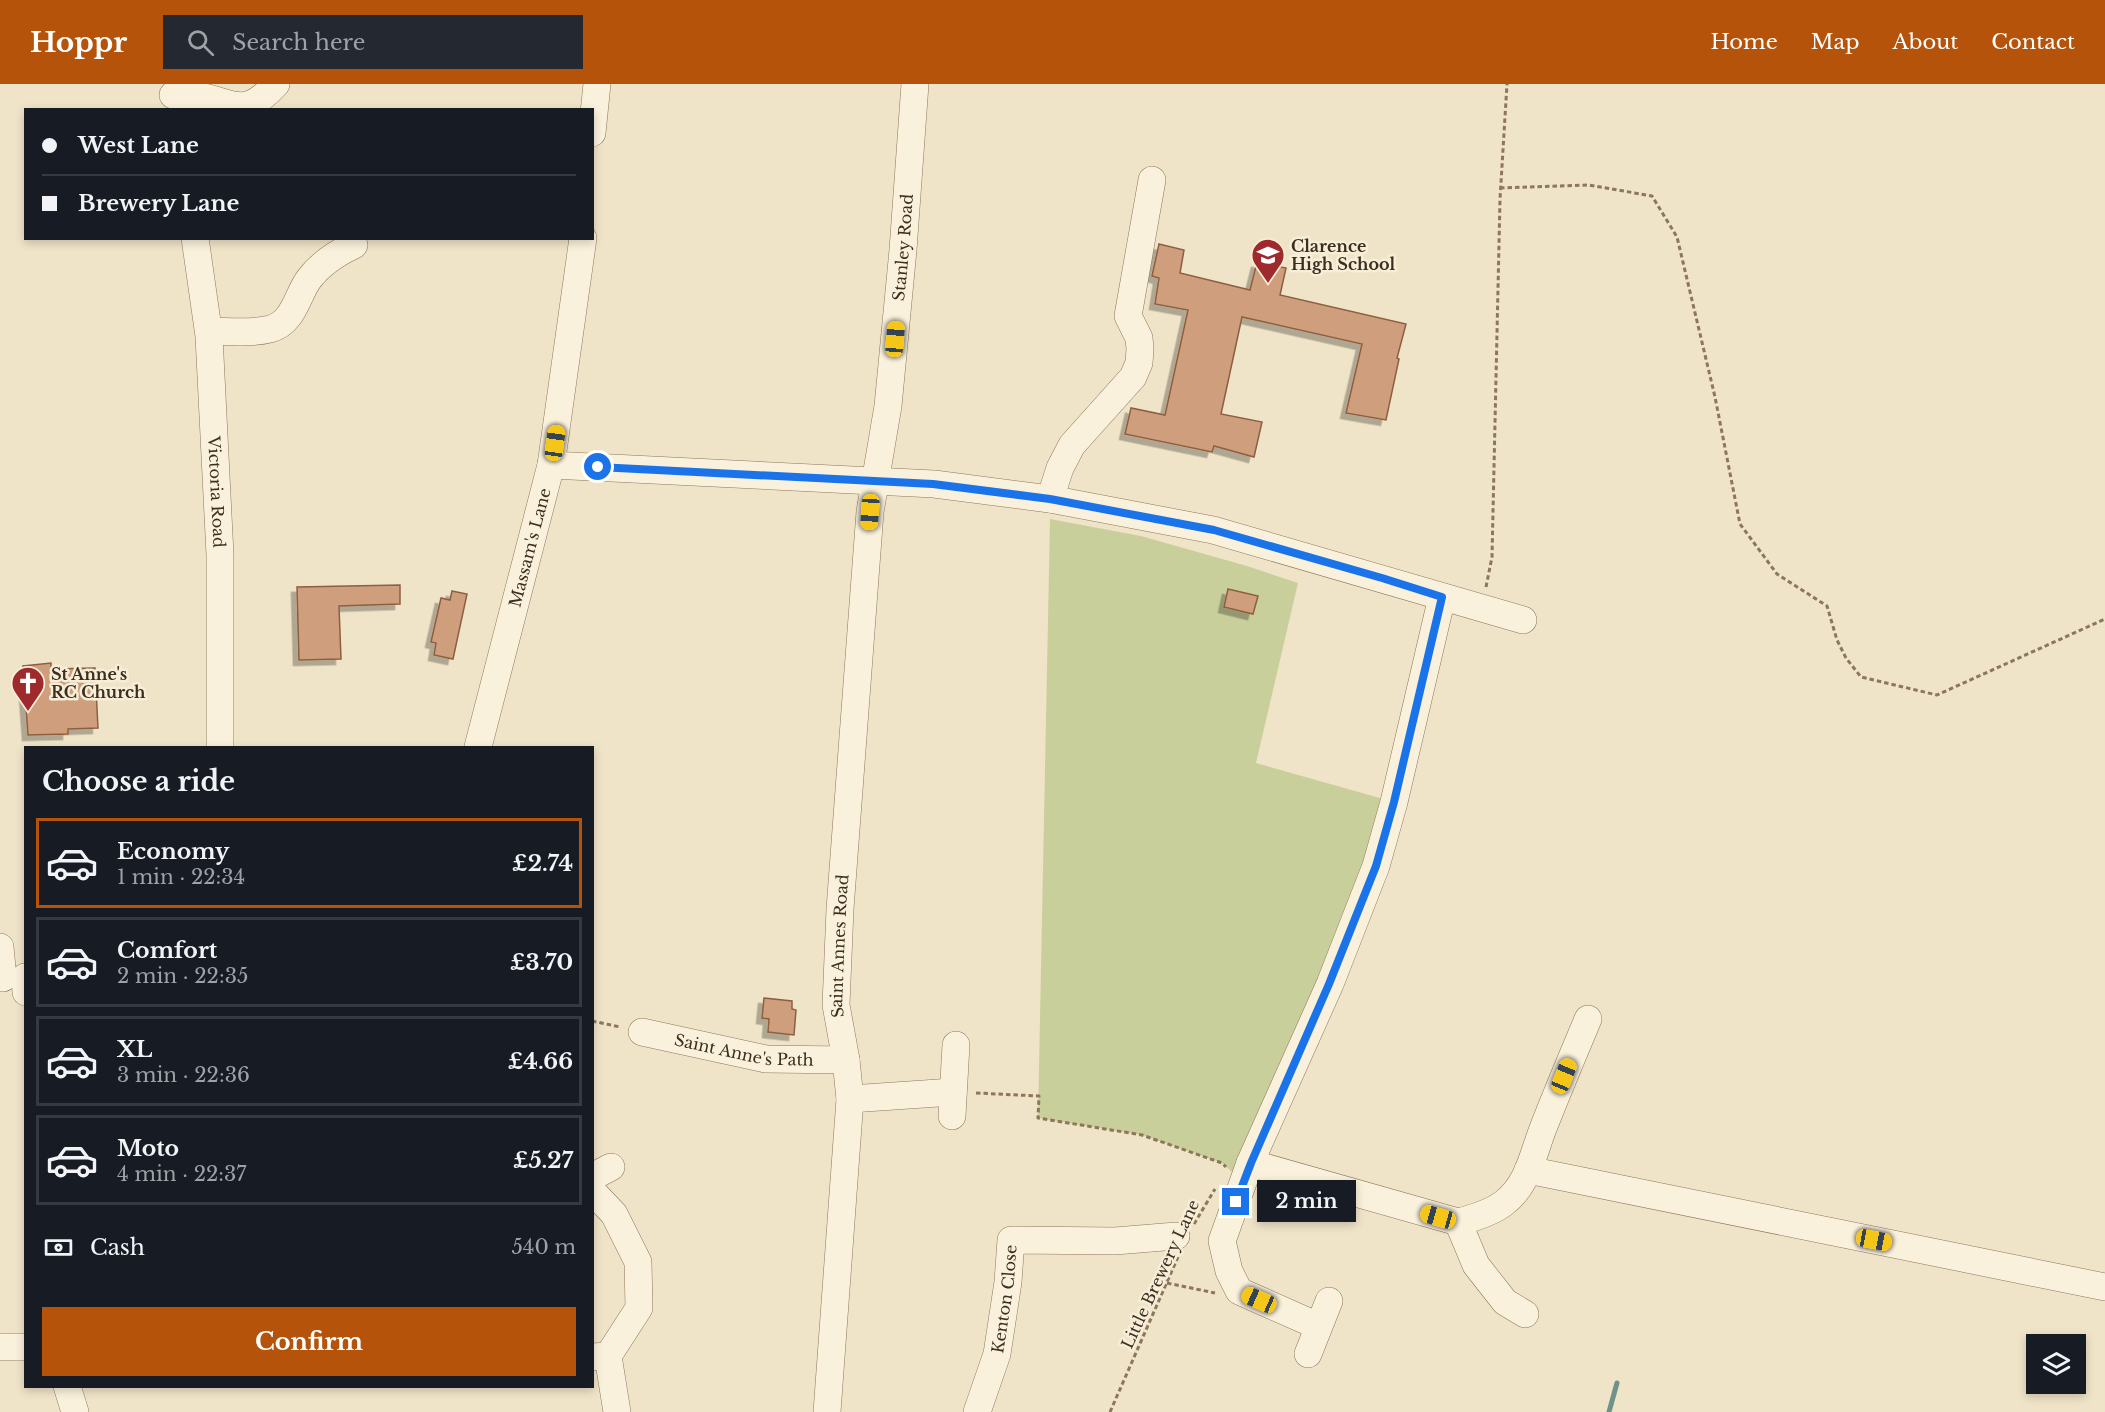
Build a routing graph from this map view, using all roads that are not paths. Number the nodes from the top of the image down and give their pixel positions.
1 (276, 84) edge
2 (597, 84) edge
3 (915, 84) edge
4 (173, 96) edge
5 (594, 113) edge
6 (1152, 180) dead end
7 (195, 240) edge
8 (583, 240) edge
9 (354, 245) dead end
10 (209, 331) junction
11 (551, 465) junction
12 (877, 480) junction
13 (1050, 499) junction
14 (1442, 597) junction
15 (1523, 620) dead end
16 (220, 746) edge
17 (478, 746) edge
18 (0, 946) edge
19 (16, 980) edge
20 (1588, 1019) dead end
21 (642, 1032) road end
22 (956, 1046) dead end
23 (846, 1060) junction
24 (850, 1099) junction
25 (1241, 1168) junction
26 (1528, 1170) junction
27 (594, 1193) edge
28 (1458, 1222) junction
29 (1181, 1241) road end
30 (2105, 1287) edge
31 (1329, 1301) dead end
32 (1525, 1314) dead end
33 (1318, 1326) junction
34 (0, 1347) edge
35 (24, 1347) edge
36 (1308, 1354) dead end
37 (600, 1356) edge
38 (68, 1388) edge
39 (75, 1412) edge
40 (617, 1412) edge
41 (827, 1412) edge
42 (977, 1412) edge

1 - 4 street
2 - 5 street
3 - 12 street, Stanley Road
6 - 13 street
7 - 10 street, Victoria Road
8 - 11 street, Massam's Lane
9 - 10 street
10 - 16 street, Victoria Road
11 - 12 street
11 - 17 street, Massam's Lane
12 - 13 street
12 - 23 street, Saint Annes Road
13 - 14 street
14 - 15 street
14 - 25 street
18 - 19 street
20 - 26 street
21 - 23 street, Saint Anne's Path
22 - 24 street
23 - 24 street, Saint Annes Road
24 - 41 street, Saint Annes Road
25 - 28 street
25 - 33 street
26 - 28 street
26 - 30 street
27 - 37 street
28 - 32 street
29 - 42 street, Kenton Close
31 - 33 street
33 - 36 street
34 - 35 street
37 - 40 street
38 - 39 street

